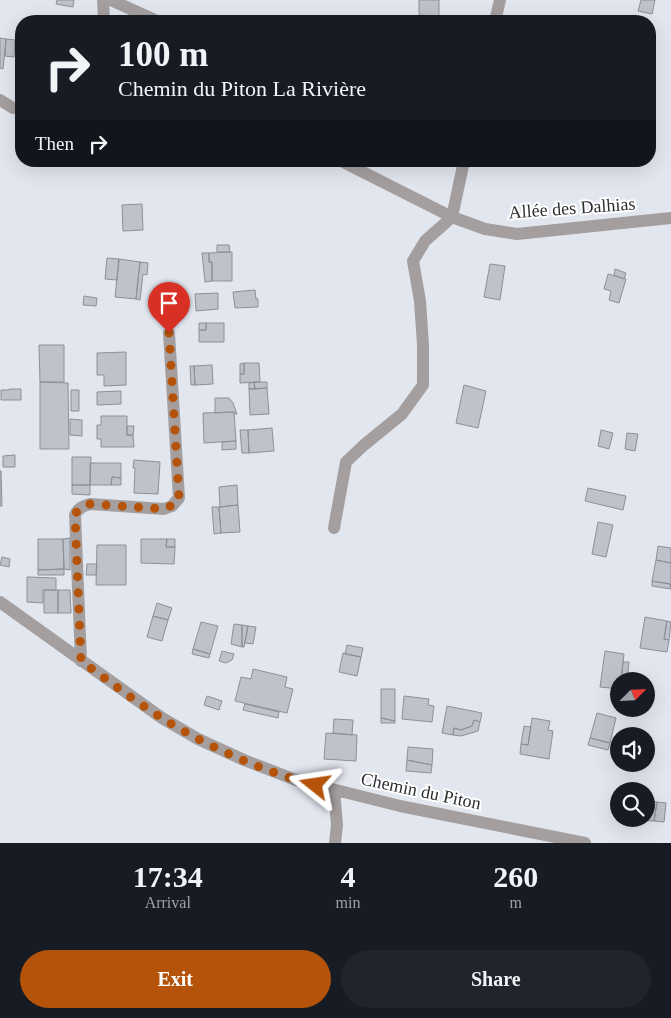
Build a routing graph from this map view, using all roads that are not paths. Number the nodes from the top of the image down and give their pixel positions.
1 (103, 0) edge
2 (112, 0) edge
3 (500, 0) edge
4 (104, 15) edge
5 (144, 15) edge
6 (496, 15) edge
7 (0, 100) edge
8 (13, 108) dead end
9 (353, 167) edge
10 (463, 167) edge
11 (452, 217) junction
12 (671, 218) edge
13 (169, 333) dead end
14 (334, 528) dead end
15 (0, 602) edge
16 (81, 661) junction
17 (334, 790) junction
18 (335, 843) edge
19 (585, 843) edge

1 - 4 street
2 - 5 street
3 - 6 street
7 - 8 street
9 - 11 street, Allée des Dalhias
10 - 11 street
11 - 12 street, Allée des Dalhias
11 - 14 street
13 - 16 street
15 - 16 street, Chemin du Piton
16 - 17 street, Chemin du Piton
17 - 18 street
17 - 19 street, Chemin du Piton

